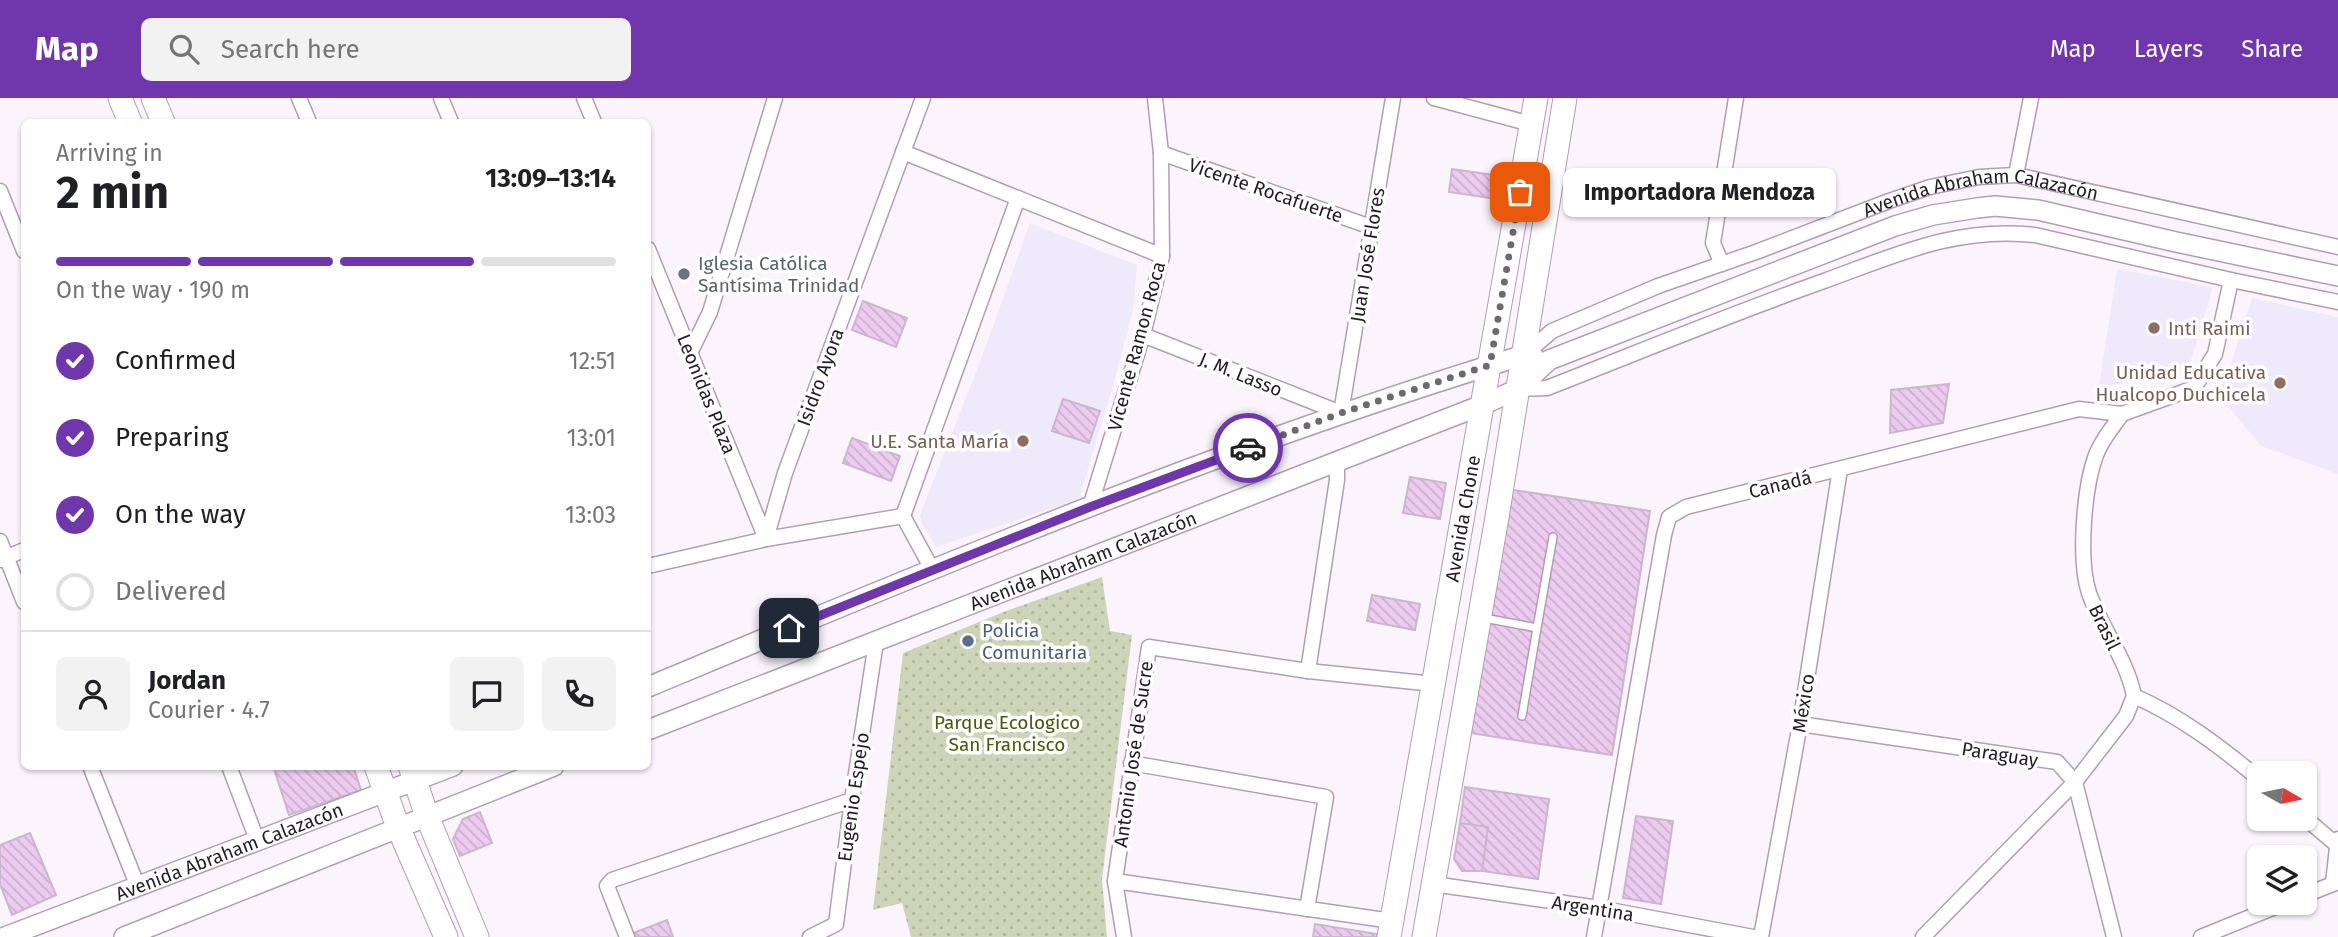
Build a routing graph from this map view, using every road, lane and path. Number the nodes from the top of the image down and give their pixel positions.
1 (120, 98) edge
2 (153, 98) edge
3 (299, 98) edge
4 (441, 98) edge
5 (584, 98) edge
6 (775, 98) edge
7 (923, 98) edge
8 (1155, 98) edge
9 (1393, 98) edge
10 (1434, 98) edge
11 (1536, 98) edge
12 (1565, 98) edge
13 (1736, 98) edge
14 (2031, 98) edge
15 (129, 119) edge
16 (162, 119) edge
17 (308, 119) edge
18 (450, 119) edge
19 (593, 119) edge
20 (1531, 124) junction
21 (903, 152) junction
22 (1161, 153) junction
23 (2016, 175) junction
24 (0, 191) edge
25 (1018, 198) junction
26 (1371, 227) junction
27 (21, 244) edge
28 (2338, 247) edge
29 (651, 256) edge
30 (1162, 256) junction
31 (1722, 264) junction
32 (2338, 276) edge
33 (2231, 280) junction
34 (2338, 302) edge
35 (1143, 335) junction
36 (691, 351) junction
37 (1524, 355) junction
38 (1549, 360) junction
39 (1490, 365) junction
40 (1518, 389) junction
41 (1482, 405) junction
42 (1341, 413) junction
43 (2122, 414) junction
44 (1336, 462) junction
45 (1840, 469) junction
46 (1090, 507) junction
47 (903, 516) junction
48 (1553, 537) dead end
49 (766, 539) junction
50 (0, 541) edge
51 (21, 551) edge
52 (3, 559) edge
53 (651, 565) edge
54 (932, 569) junction
55 (21, 596) edge
56 (1479, 618) junction
57 (1537, 628) junction
58 (876, 642) junction
59 (1308, 671) junction
60 (1434, 684) junction
61 (651, 686) edge
62 (2134, 696) junction
63 (1522, 716) dead end
64 (1800, 724) junction
65 (651, 729) edge
66 (1131, 763) junction
67 (92, 770) edge
68 (231, 770) edge
69 (377, 770) edge
70 (432, 770) edge
71 (544, 770) edge
72 (2247, 770) edge
73 (412, 774) edge
74 (2076, 782) junction
75 (385, 792) junction
76 (852, 800) junction
77 (427, 816) junction
78 (398, 827) junction
79 (2317, 828) edge
80 (2338, 839) edge
81 (257, 840) junction
82 (2337, 845) edge
83 (1115, 881) junction
84 (2336, 883) edge
85 (1433, 884) junction
86 (138, 887) junction
87 (2317, 890) edge
88 (1599, 908) junction
89 (1307, 909) junction
90 (2255, 915) edge
91 (1390, 929) edge
92 (0, 930) edge
93 (4, 937) edge
94 (124, 937) edge
95 (446, 937) edge
96 (477, 937) edge
97 (627, 937) edge
98 (810, 937) edge
99 (1124, 937) edge
100 (1424, 937) edge
101 (1594, 937) edge
102 (1753, 937) edge
103 (1762, 937) edge
104 (1923, 937) edge
105 (2114, 937) edge
106 (2201, 937) edge

1 - 15 main road
2 - 16 main road
3 - 17 street
4 - 18 street
5 - 19 street
6 - 36 street
7 - 21 street, Isidro Ayora
8 - 22 street, Vicente Ramon Roca
9 - 26 street, Juan José Flores
10 - 20 street
11 - 20 main road, Avenida Chone
12 - 37 main road, Avenida Chone
13 - 31 street
14 - 23 street
20 - 39 main road, Avenida Chone
21 - 25 street
21 - 49 street, Isidro Ayora
22 - 26 street, Vicente Rocafuerte
22 - 30 street, Vicente Ramon Roca
23 - 28 street, Avenida Abraham Calazacón
23 - 31 street, Avenida Abraham Calazacón
24 - 27 street
25 - 30 street
25 - 47 street
26 - 42 street, Juan José Flores
29 - 36 street, Leonidas Plaza
30 - 35 street, Vicente Ramon Roca
31 - 37 street, Avenida Abraham Calazacón
32 - 38 main road, Avenida Abraham Calazacón
33 - 34 street, Avenida Abraham Calazacón
33 - 40 street, Avenida Abraham Calazacón
33 - 43 street, Canadá
35 - 42 street, J. M. Lasso
35 - 46 street, Vicente Ramon Roca
36 - 49 street, Leonidas Plaza
37 - 38 main road, Avenida Abraham Calazacón
37 - 39 main road, Avenida Abraham Calazacón
37 - 40 main road, Avenida Chone
38 - 40 main road, Avenida Abraham Calazacón
39 - 41 main road, Avenida Chone
39 - 42 main road, Avenida Abraham Calazacón
40 - 41 main road, Avenida Abraham Calazacón
40 - 56 main road, Avenida Chone
41 - 44 main road, Avenida Abraham Calazacón
41 - 60 main road, Avenida Chone
42 - 46 main road, Avenida Abraham Calazacón
43 - 45 street, Canadá
43 - 62 street, Brasil
44 - 58 main road, Avenida Abraham Calazacón
44 - 59 street
45 - 64 street, México
45 - 88 street, Canadá
46 - 54 main road, Avenida Abraham Calazacón
47 - 49 street
47 - 54 street
48 - 57 lane
49 - 53 street
50 - 52 street
51 - 52 street
52 - 55 street
54 - 61 main road, Avenida Abraham Calazacón
56 - 57 lane
56 - 85 main road, Avenida Chone
57 - 63 lane
58 - 65 main road, Avenida Abraham Calazacón
58 - 76 street, Eugenio Espejo
59 - 60 street, Antonio José de Sucre
59 - 66 street, Antonio José de Sucre
60 - 91 main road, Avenida Chone
62 - 72 street
62 - 74 street
64 - 74 street, Paraguay
64 - 103 street, México
66 - 83 street, Antonio José de Sucre
66 - 89 street
67 - 86 street
68 - 81 street
69 - 75 main road
70 - 73 main road, Avenida Abraham Calazacón
71 - 77 main road, Avenida Abraham Calazacón
73 - 75 main road, Avenida Abraham Calazacón
73 - 77 main road
74 - 104 street
74 - 105 street
75 - 78 main road
75 - 81 main road, Avenida Abraham Calazacón
76 - 97 street
76 - 98 street, Eugenio Espejo
77 - 78 main road, Avenida Abraham Calazacón
77 - 96 main road
78 - 94 main road, Avenida Abraham Calazacón
78 - 95 main road
79 - 82 street
80 - 82 street
81 - 86 main road, Avenida Abraham Calazacón
82 - 84 street
83 - 89 street
83 - 99 street, Antonio José de Sucre
84 - 87 street
85 - 88 street, Argentina
85 - 100 main road, Avenida Chone
86 - 93 main road, Avenida Abraham Calazacón
88 - 101 street, Canadá
88 - 102 street, Argentina
89 - 91 street
90 - 106 street
92 - 93 street

